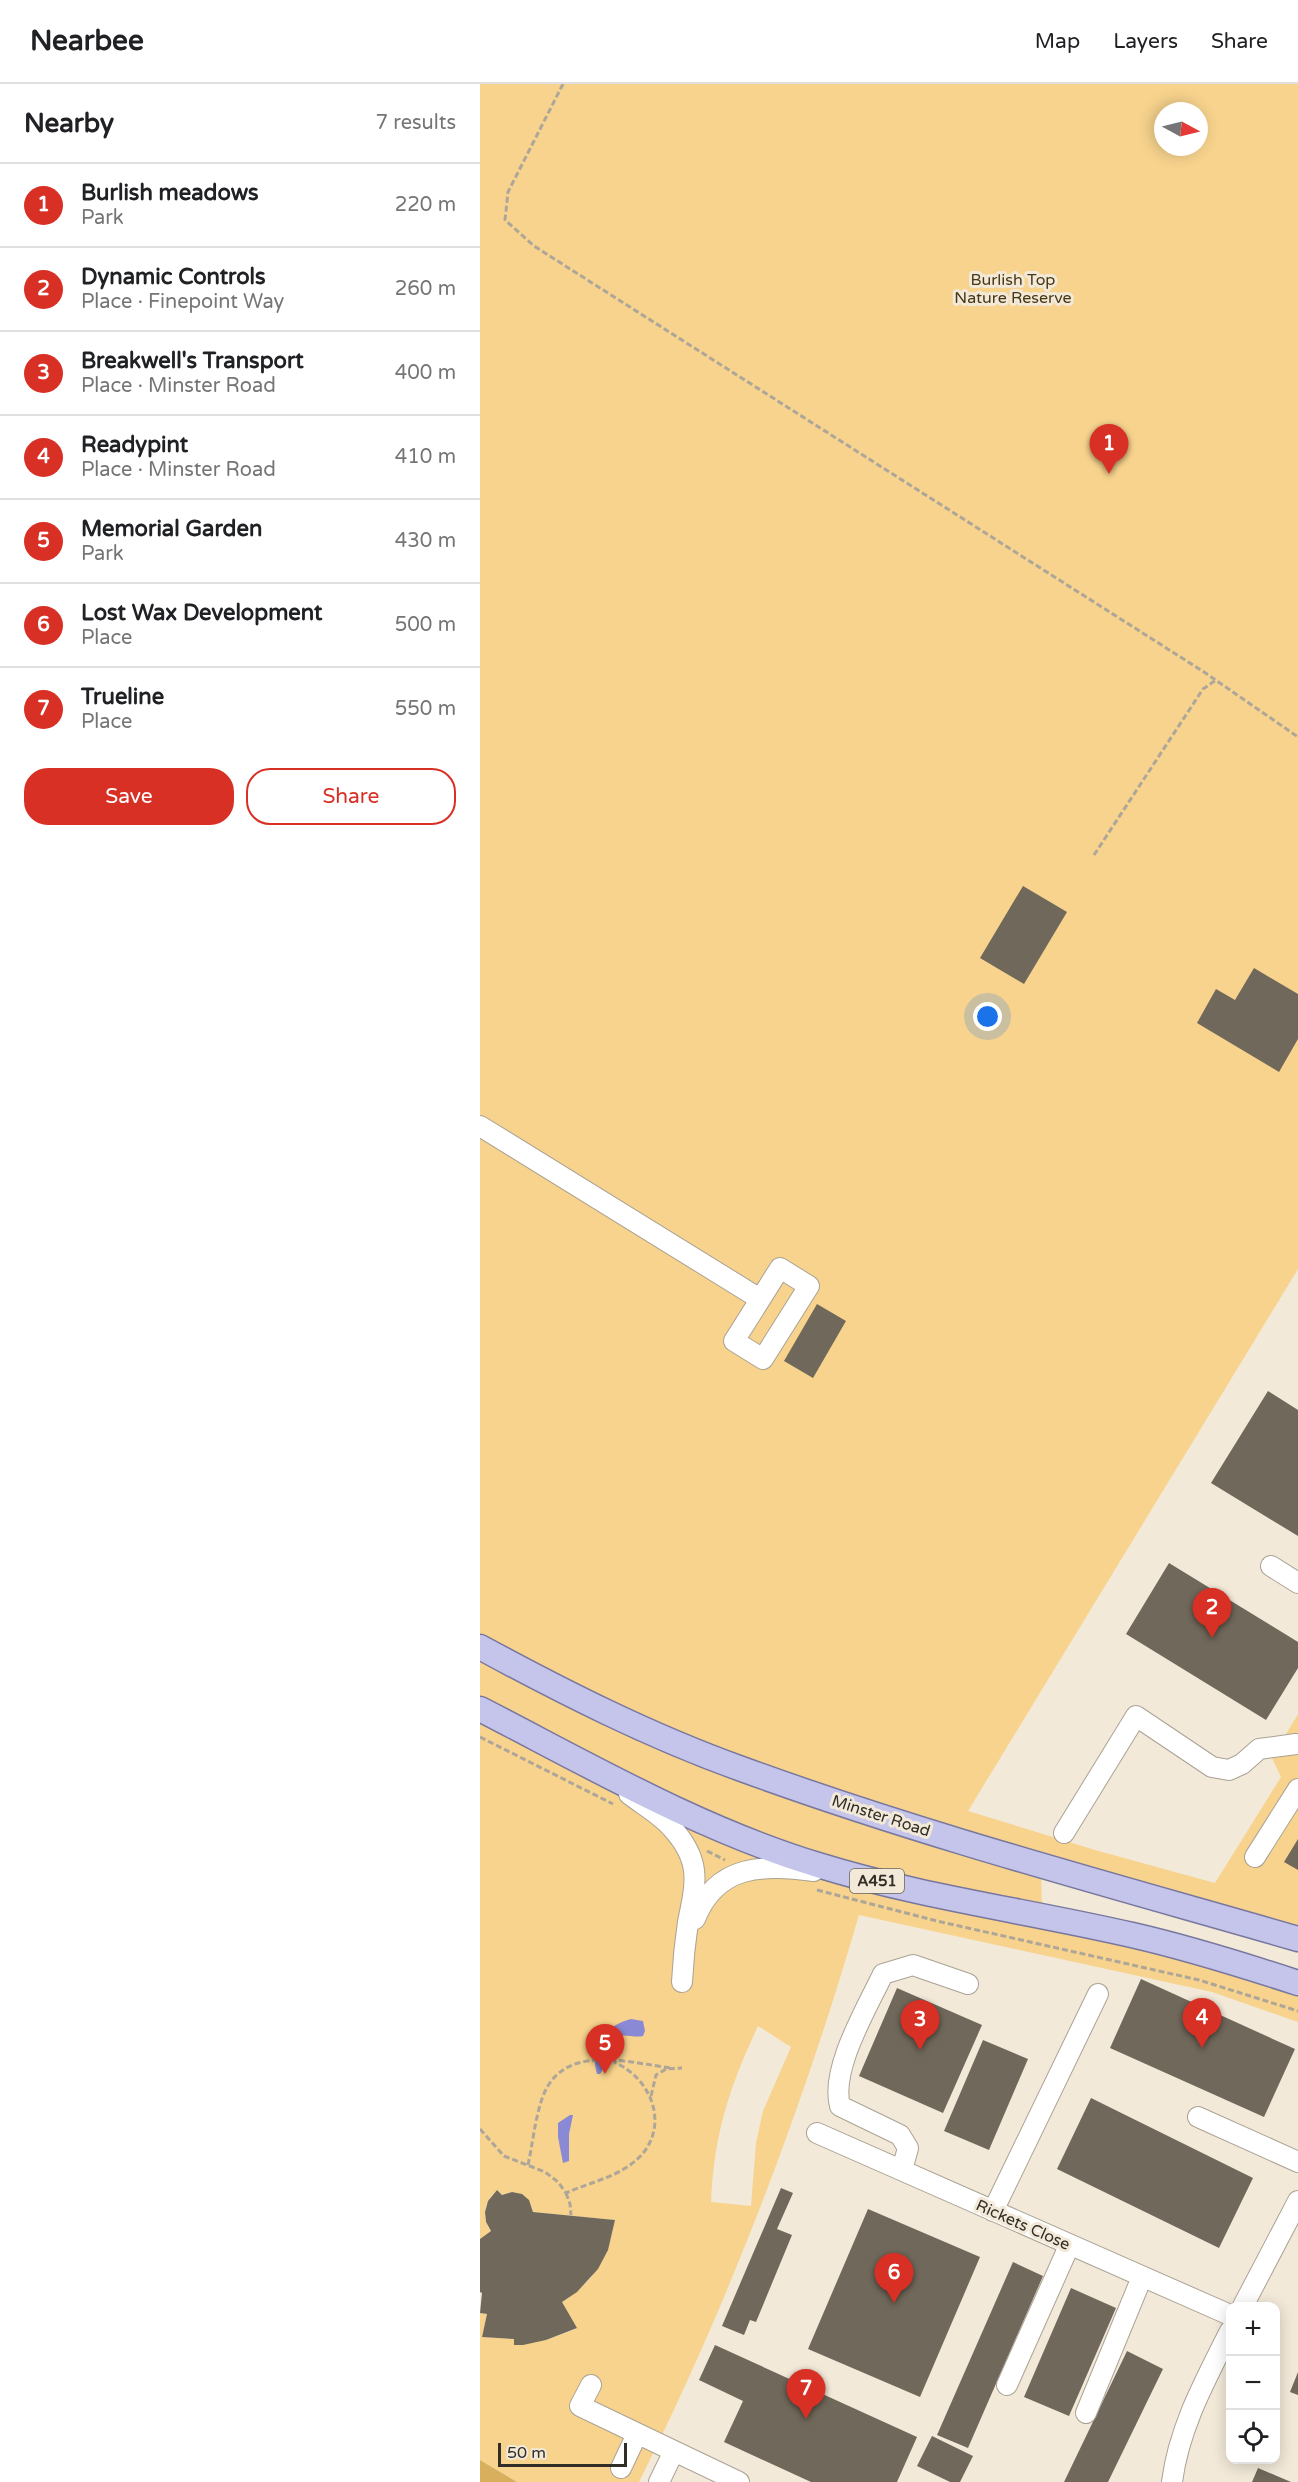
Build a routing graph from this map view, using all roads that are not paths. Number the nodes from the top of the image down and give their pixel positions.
1 (480, 1126) edge
2 (760, 1299) dead end
3 (1271, 1566) dead end
4 (1298, 1582) edge
5 (480, 1647) edge
6 (480, 1709) edge
7 (1297, 1746) edge
8 (594, 1767) junction
9 (1298, 1789) edge
10 (1064, 1833) dead end
11 (1255, 1857) dead end
12 (854, 1876) junction
13 (688, 1924) junction
14 (1298, 1939) edge
15 (682, 1982) dead end
16 (1298, 1983) edge
17 (968, 1984) dead end
18 (1098, 1994) dead end
19 (1198, 2117) dead end
20 (817, 2133) dead end
21 (1298, 2162) edge
22 (902, 2170) junction
23 (1298, 2201) edge
24 (993, 2211) junction
25 (1069, 2246) junction
26 (1142, 2277) junction
27 (1246, 2302) edge
28 (1226, 2313) edge
29 (1226, 2339) edge
30 (591, 2385) dead end
31 (1007, 2385) dead end
32 (1086, 2413) dead end
33 (637, 2434) junction
34 (674, 2451) junction
35 (621, 2468) dead end
36 (659, 2482) edge
37 (739, 2482) edge
38 (1172, 2482) edge

1 - 2 street
3 - 4 street
5 - 14 main road, Minster Road
6 - 8 main road, A451
7 - 10 street
8 - 12 main road, A451
8 - 13 street
9 - 11 street
12 - 13 street
12 - 16 main road, A451
13 - 15 street
17 - 22 street
18 - 24 street
19 - 21 street
20 - 22 street, Rickets Close
22 - 24 street, Rickets Close
23 - 27 street
24 - 25 street, Rickets Close
25 - 26 street, Rickets Close
25 - 31 street
26 - 28 street, Rickets Close
26 - 32 street
29 - 38 street
30 - 33 street
33 - 34 street
33 - 35 street
34 - 36 street
34 - 37 street

